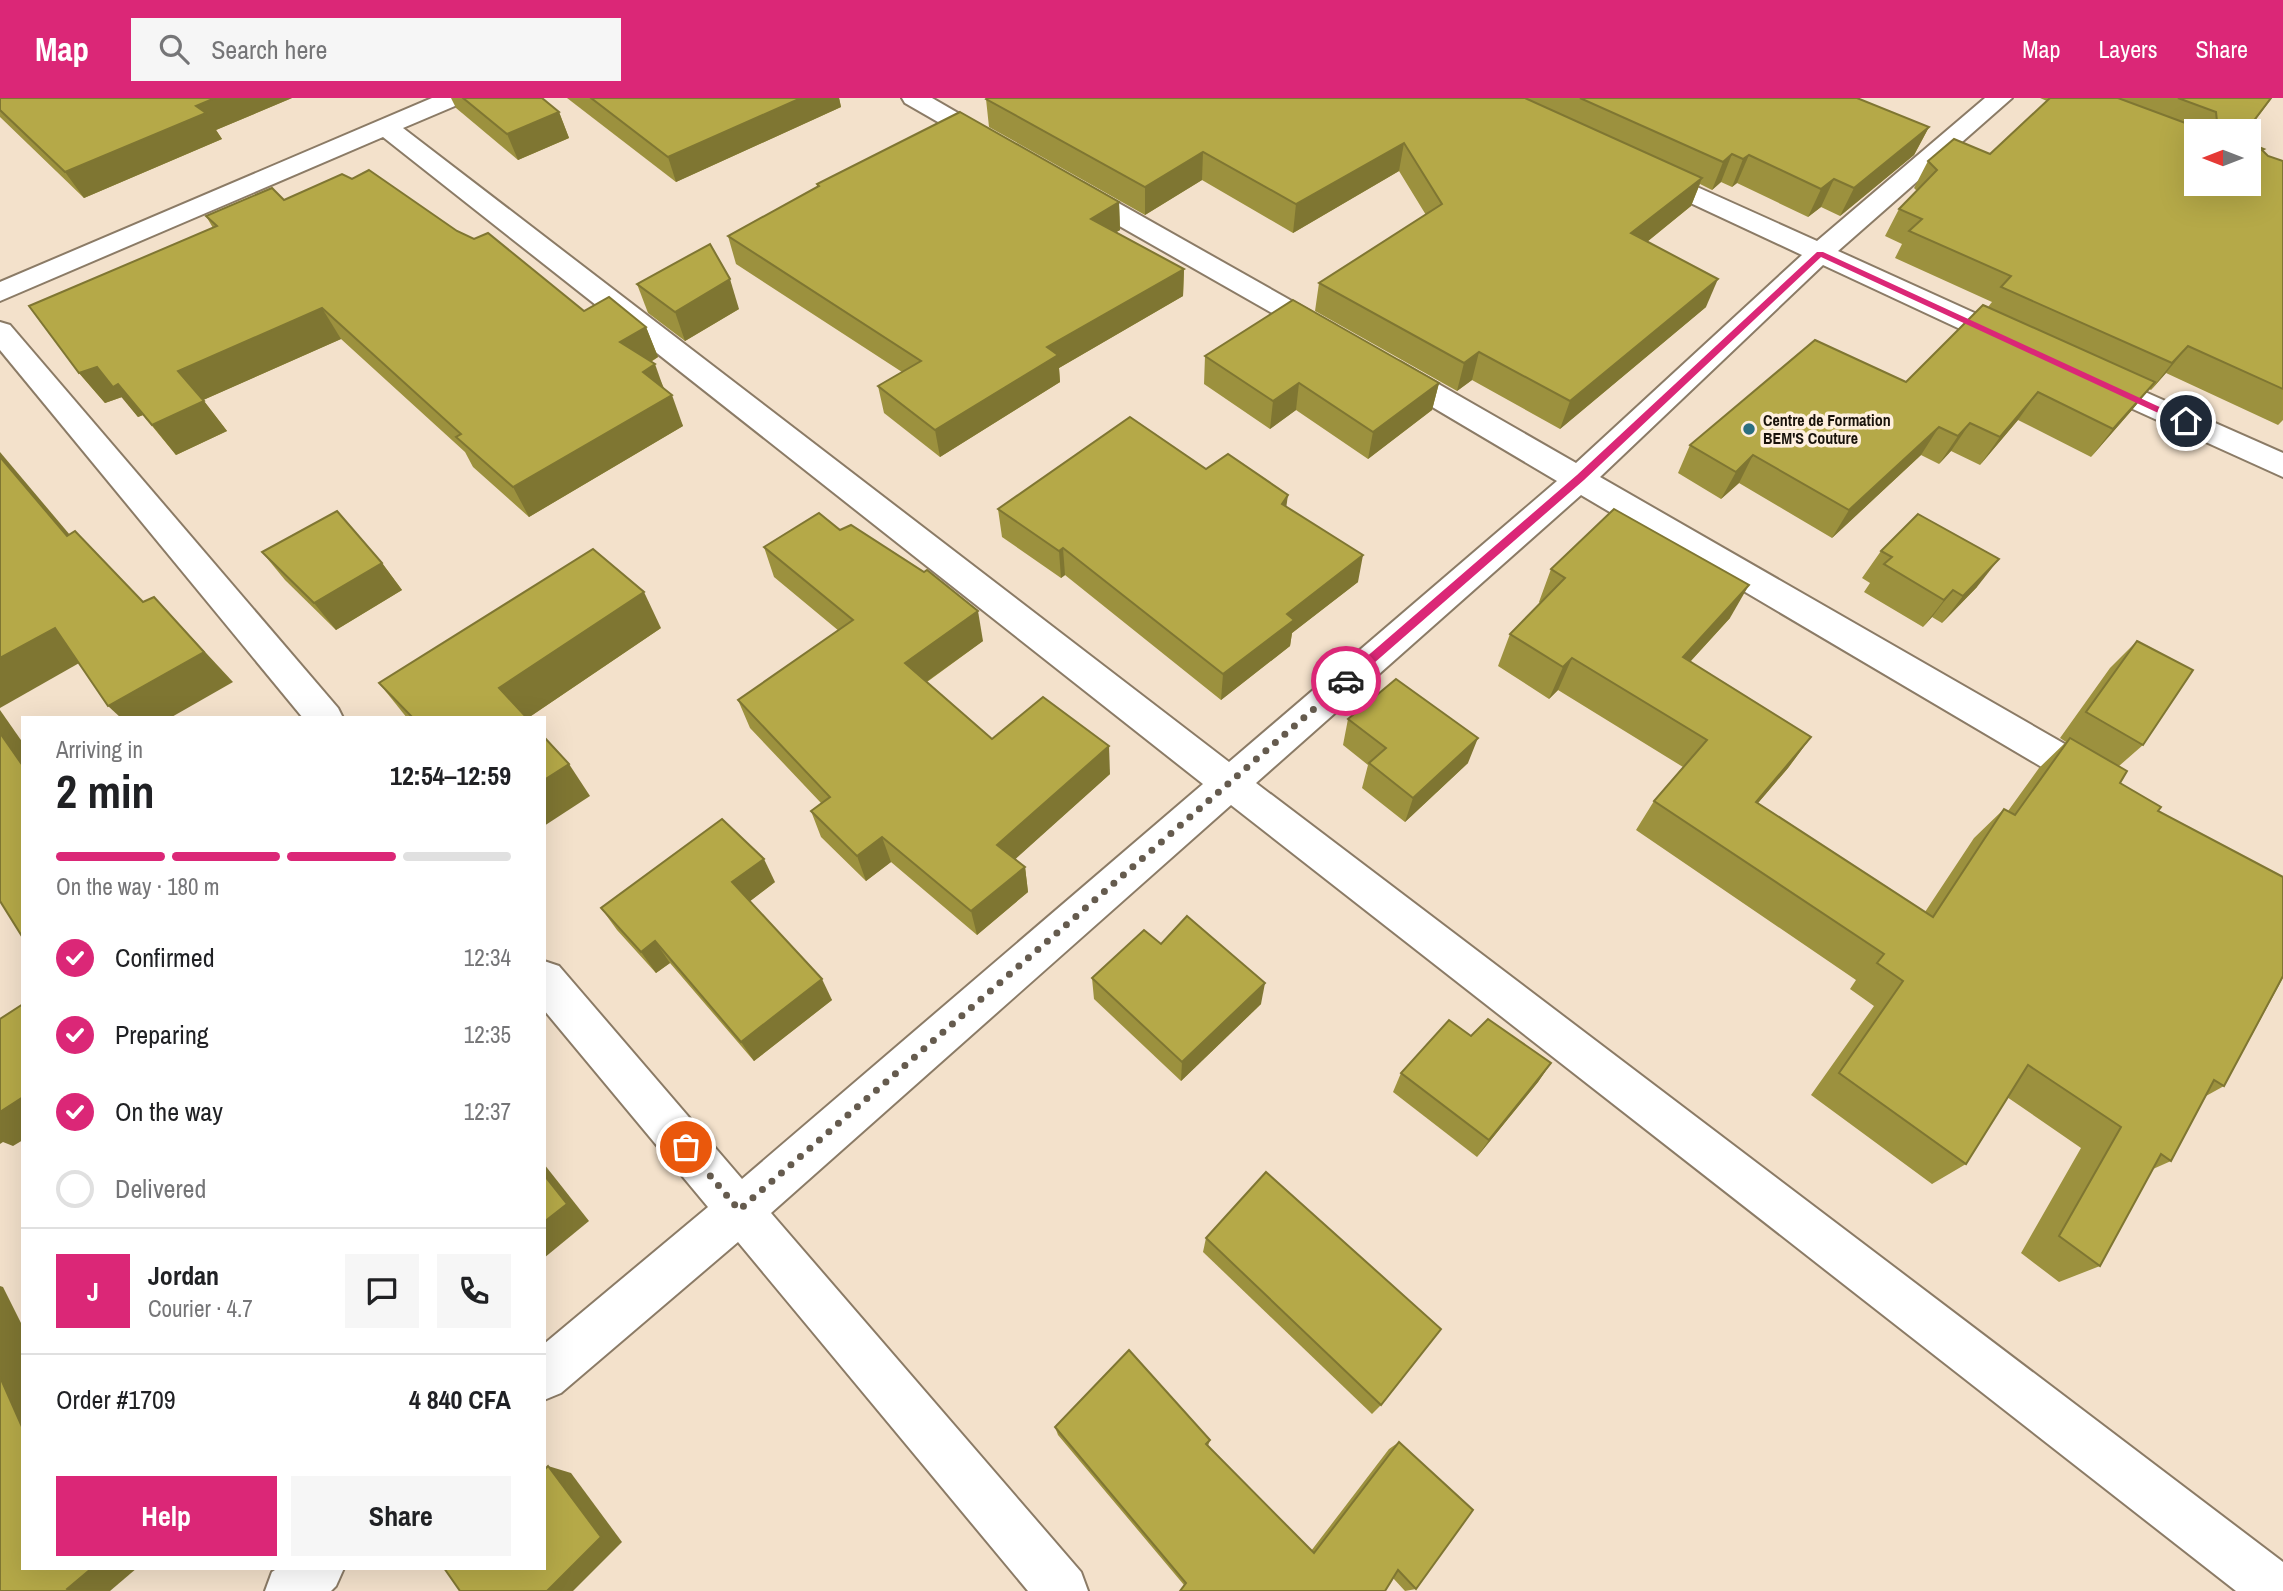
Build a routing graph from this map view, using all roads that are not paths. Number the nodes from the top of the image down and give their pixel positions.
1 (453, 98) edge
2 (914, 98) edge
3 (2000, 98) edge
4 (386, 127) junction
5 (1622, 162) edge
6 (1820, 253) junction
7 (0, 292) edge
8 (0, 331) edge
9 (2033, 351) edge
10 (2070, 369) edge
11 (2283, 466) edge
12 (1580, 478) junction
13 (323, 716) edge
14 (1229, 783) junction
15 (2128, 799) edge
16 (546, 981) edge
17 (739, 1210) junction
18 (546, 1374) edge
19 (316, 1570) edge
20 (291, 1591) edge
21 (1062, 1591) edge
22 (2278, 1591) edge

1 - 4 street
2 - 12 street
3 - 6 street
4 - 7 street
4 - 14 street
5 - 6 street
6 - 9 street
6 - 12 street
8 - 13 street
10 - 11 street
12 - 14 street
12 - 15 street
14 - 17 street
14 - 22 street
16 - 17 street
17 - 18 street
17 - 21 street
19 - 20 street

